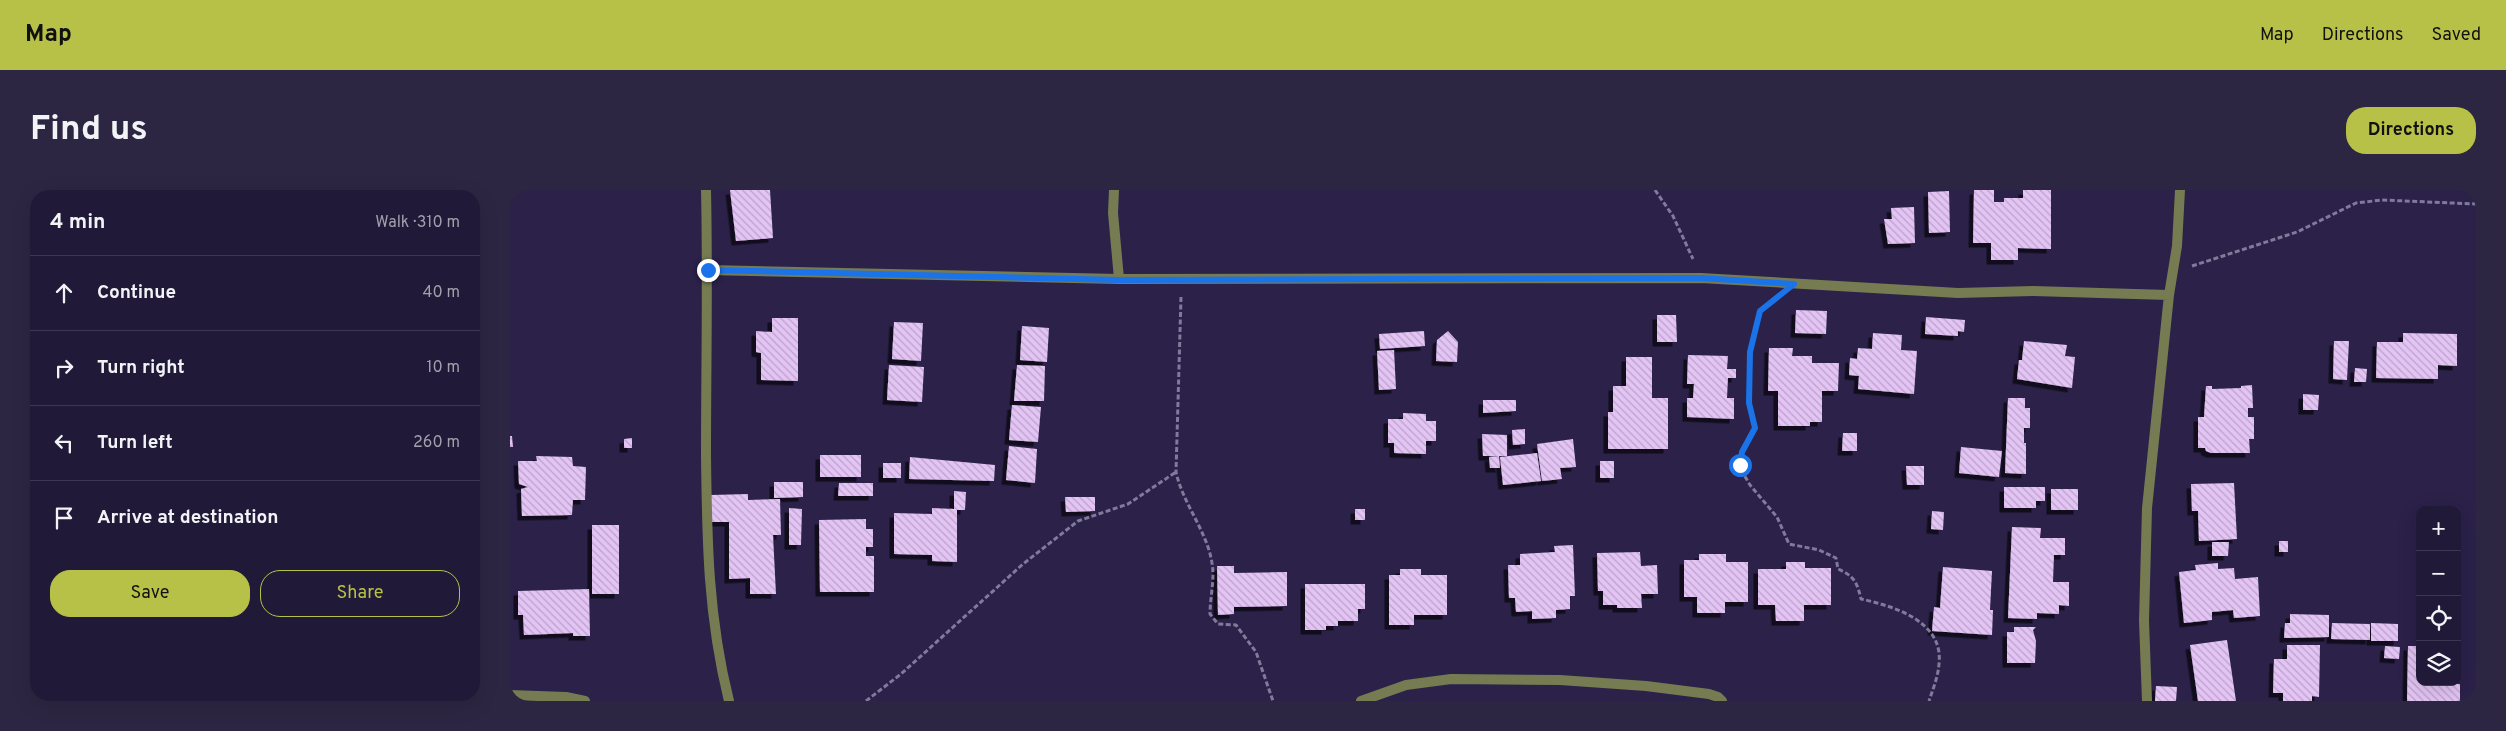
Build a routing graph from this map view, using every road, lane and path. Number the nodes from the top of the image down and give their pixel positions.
1 (706, 190) edge
2 (1114, 190) edge
3 (1655, 190) edge
4 (2180, 190) edge
5 (2476, 204) edge
6 (708, 270) junction
7 (2174, 271) junction
8 (1701, 278) junction
9 (1180, 279) junction
10 (1118, 280) junction
11 (1794, 284) junction
12 (2169, 295) junction
13 (1176, 472) junction
14 (510, 695) edge
15 (585, 701) edge
16 (729, 701) edge
17 (866, 701) edge
18 (1273, 701) edge
19 (1361, 701) edge
20 (1722, 701) edge
21 (1929, 701) edge
22 (2147, 701) edge

1 - 6 street
2 - 10 street
3 - 8 path
4 - 7 street
5 - 7 path
6 - 10 street
6 - 16 street
7 - 12 street
8 - 9 street
8 - 11 street
9 - 10 street
9 - 13 path
11 - 12 street
11 - 21 path
12 - 22 street
13 - 17 path
13 - 18 path
14 - 15 street
19 - 20 street

